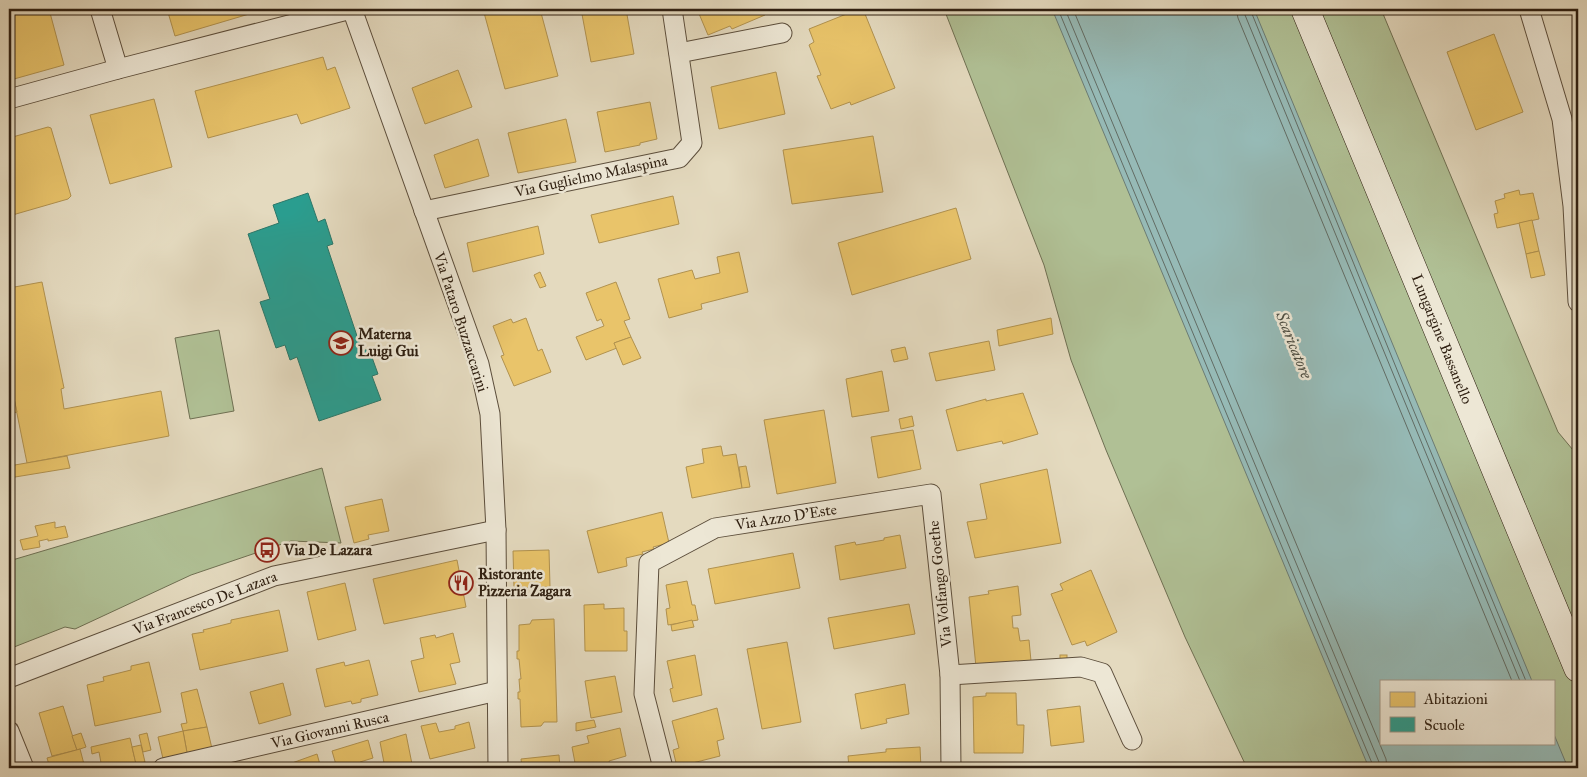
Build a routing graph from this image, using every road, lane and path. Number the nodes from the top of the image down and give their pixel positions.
1 (100, 9) edge
2 (351, 9) edge
3 (672, 9) edge
4 (1305, 9) edge
5 (1529, 9) edge
6 (782, 33) dead end
7 (680, 53) junction
8 (118, 69) junction
9 (9, 99) edge
10 (1570, 118) edge
11 (424, 211) junction
12 (1578, 302) edge
13 (930, 494) joint
14 (496, 530) junction
15 (1578, 668) edge
16 (950, 675) junction
17 (9, 678) edge
18 (497, 692) junction
19 (9, 731) edge
20 (1132, 740) dead end
21 (24, 768) edge
22 (163, 768) edge
23 (498, 768) edge
24 (663, 768) edge
25 (951, 768) edge

1 - 8 street
2 - 8 street
2 - 11 street, Via Pataro Buzzaccarini
3 - 7 street, Via Guglielmo Malaspina
4 - 15 street, Lungargine Bassanello
5 - 10 street
6 - 7 street
7 - 11 street, Via Guglielmo Malaspina
8 - 9 street
10 - 12 street
11 - 14 street, Via Pataro Buzzaccarini
13 - 16 street, Via Volfango Goethe
13 - 24 street, Via Azzo D'Este
14 - 17 street, Via Francesco De Lazara
14 - 18 street, Via Pataro Buzzaccarini
16 - 20 street
16 - 25 street, Via Volfango Goethe
18 - 22 street, Via Giovanni Rusca
18 - 23 street, Via Pataro Buzzaccarini
19 - 21 street

